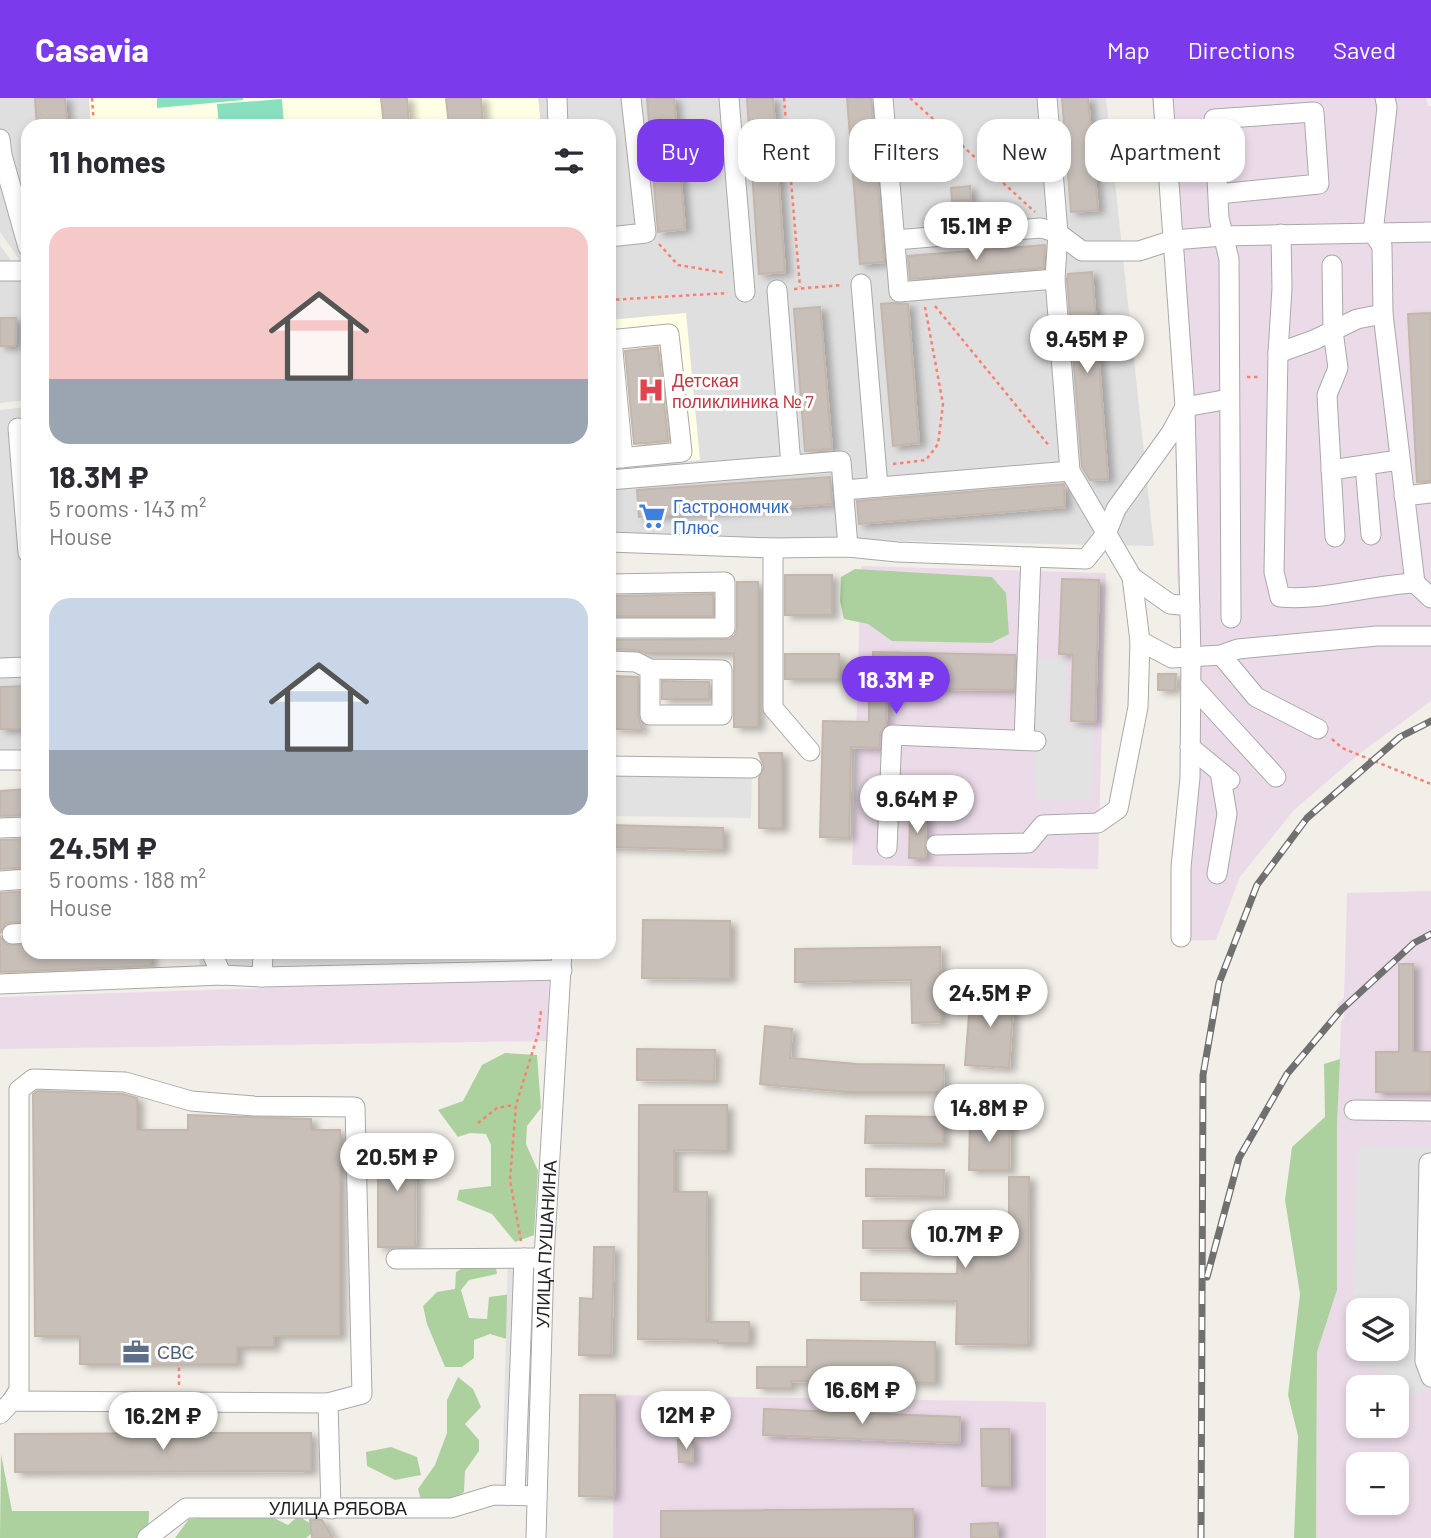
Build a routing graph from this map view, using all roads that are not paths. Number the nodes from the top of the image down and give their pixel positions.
1 (557, 98) edge
2 (631, 98) edge
3 (730, 98) edge
4 (883, 98) edge
5 (1047, 98) edge
6 (1163, 98) edge
7 (1385, 98) edge
8 (558, 119) edge
9 (0, 139) edge
10 (1218, 194) junction
11 (21, 222) edge
12 (1431, 232) edge
13 (1058, 233) junction
14 (1373, 233) junction
15 (1281, 234) junction
16 (616, 236) edge
17 (1223, 236) junction
18 (895, 240) junction
19 (1173, 240) junction
20 (1332, 265) dead end
21 (0, 271) edge
22 (21, 271) edge
23 (1055, 279) junction
24 (745, 283) road end
25 (861, 284) dead end
26 (777, 290) dead end
27 (1383, 314) junction
28 (1333, 331) junction
29 (616, 339) edge
30 (1278, 353) junction
31 (1229, 399) junction
32 (1185, 407) junction
33 (15, 428) edge
34 (616, 459) edge
35 (1399, 460) junction
36 (791, 465) junction
37 (1365, 465) junction
38 (1331, 470) junction
39 (1070, 471) junction
40 (616, 479) edge
41 (21, 486) edge
42 (878, 487) junction
43 (844, 490) junction
44 (1431, 493) edge
45 (1404, 496) junction
46 (1106, 534) junction
47 (1371, 535) dead end
48 (1335, 537) dead end
49 (616, 542) edge
50 (848, 547) junction
51 (773, 548) junction
52 (1031, 557) junction
53 (1132, 577) junction
54 (1415, 583) junction
55 (616, 584) edge
56 (1431, 598) edge
57 (1190, 606) junction
58 (1231, 618) dead end
59 (616, 628) edge
60 (1431, 636) edge
61 (1140, 641) junction
62 (1221, 655) junction
63 (1191, 657) junction
64 (616, 662) edge
65 (21, 667) edge
66 (0, 668) edge
67 (650, 669) dead end
68 (1191, 684) junction
69 (1318, 729) road end
70 (1190, 747) junction
71 (810, 751) dead end
72 (0, 760) edge
73 (21, 760) edge
74 (616, 766) edge
75 (752, 768) dead end
76 (1276, 777) dead end
77 (21, 827) edge
78 (0, 828) edge
79 (936, 845) dead end
80 (887, 848) dead end
81 (1217, 874) dead end
82 (21, 880) edge
83 (0, 881) edge
84 (1181, 937) dead end
85 (214, 959) edge
86 (263, 959) edge
87 (562, 961) edge
88 (222, 975) junction
89 (262, 977) junction
90 (0, 984) edge
91 (1354, 1111) dead end
92 (1431, 1111) edge
93 (1431, 1163) edge
94 (524, 1258) junction
95 (544, 1258) junction
96 (396, 1259) dead end
97 (1431, 1377) edge
98 (328, 1403) junction
99 (6, 1408) edge
100 (515, 1495) junction
101 (537, 1496) junction
102 (331, 1509) junction
103 (147, 1538) edge
104 (536, 1538) edge

1 - 8 street
2 - 16 street
3 - 24 street
4 - 18 street
5 - 13 street
6 - 19 street
7 - 14 street
9 - 11 street
10 - 10 street
10 - 17 street
12 - 14 street
13 - 18 street
13 - 19 street
13 - 23 street
14 - 15 street
14 - 27 street
15 - 17 street
15 - 30 street
17 - 19 street
17 - 31 street
18 - 23 street
19 - 32 street
20 - 28 street
21 - 22 street
23 - 39 street
25 - 42 street
26 - 36 street
27 - 28 street
27 - 35 street
28 - 30 street
28 - 38 street
29 - 34 street
30 - 54 street
31 - 32 street
31 - 58 street
32 - 46 street
32 - 57 street
33 - 41 street
35 - 37 street
35 - 45 street
36 - 40 street
36 - 43 street
37 - 38 street
37 - 47 street
38 - 48 street
39 - 42 street
39 - 46 street
42 - 43 street
43 - 50 street
44 - 45 street
45 - 54 street
46 - 52 street
46 - 53 street
49 - 51 street
50 - 51 street
50 - 52 street
51 - 71 street
52 - 80 street
53 - 57 street
53 - 61 street
54 - 56 street
55 - 59 street
57 - 63 street
60 - 62 street
61 - 63 street
61 - 79 street
62 - 63 street
62 - 69 street
63 - 68 street
64 - 67 street
65 - 66 street
68 - 70 street
68 - 76 street
70 - 81 street
70 - 84 street
72 - 73 street
74 - 75 street
77 - 78 street
82 - 83 street
85 - 88 street
86 - 89 street
87 - 89 street
87 - 95 street, УЛИЦА ПУШАНИНА
88 - 89 street
88 - 90 street
91 - 92 street
93 - 97 street
94 - 95 street
94 - 96 street
94 - 100 street
95 - 101 street, УЛИЦА ПУШАНИНА
98 - 99 street
98 - 99 street
98 - 102 street
100 - 101 street, УЛИЦА РЯБОВА
100 - 102 street, УЛИЦА РЯБОВА
101 - 104 street, УЛИЦА ПУШАНИНА
102 - 103 street, УЛИЦА РЯБОВА

